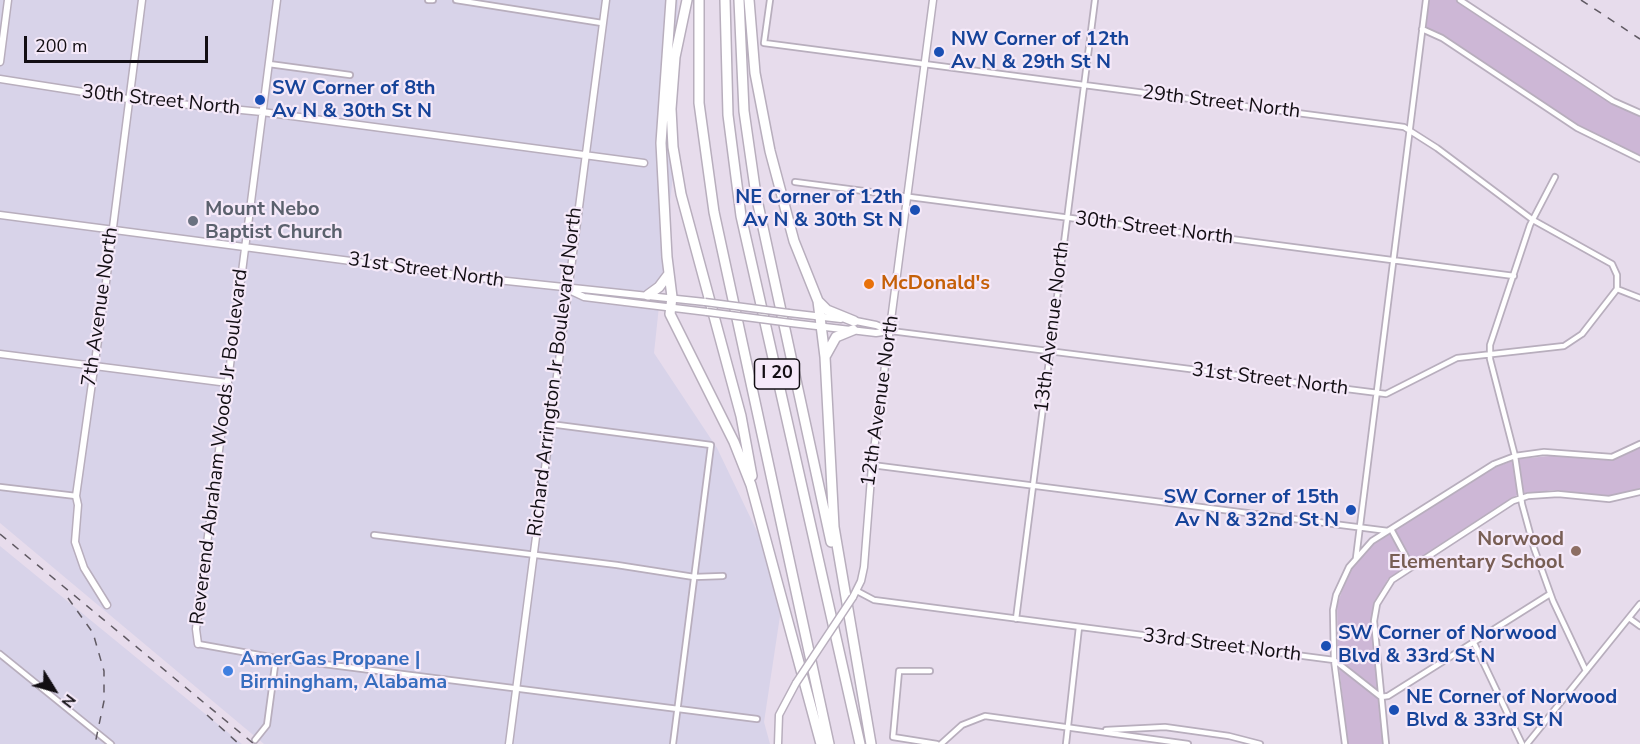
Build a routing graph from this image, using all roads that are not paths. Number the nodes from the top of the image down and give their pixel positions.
1 (8, 0) edge
2 (142, 0) edge
3 (277, 0) edge
4 (428, 0) edge
5 (433, 0) edge
6 (456, 0) edge
7 (606, 0) edge
8 (671, 0) edge
9 (687, 0) edge
10 (699, 0) edge
11 (725, 0) edge
12 (739, 0) edge
13 (749, 0) edge
14 (770, 0) edge
15 (933, 0) edge
16 (1095, 0) edge
17 (1426, 0) edge
18 (1460, 0) edge
19 (602, 23) junction
20 (1422, 29) junction
21 (0, 62) edge
22 (269, 64) junction
23 (925, 65) junction
24 (350, 75) dead end
25 (0, 79) edge
26 (1084, 85) junction
27 (128, 99) junction
28 (262, 112) junction
29 (1640, 113) edge
30 (1410, 130) junction
31 (586, 155) junction
32 (1640, 159) edge
33 (644, 163) dead end
34 (1555, 177) dead end
35 (795, 182) dead end
36 (908, 197) junction
37 (0, 215) edge
38 (1067, 218) junction
39 (1533, 220) junction
40 (112, 229) junction
41 (245, 247) junction
42 (1393, 260) junction
43 (668, 275) junction
44 (1514, 276) junction
45 (567, 289) junction
46 (1617, 290) junction
47 (648, 295) junction
48 (672, 297) junction
49 (1640, 298) edge
50 (818, 301) junction
51 (670, 309) junction
52 (820, 321) junction
53 (853, 325) junction
54 (891, 331) junction
55 (1050, 352) junction
56 (1490, 352) junction
57 (0, 354) edge
58 (825, 357) junction
59 (93, 366) junction
60 (228, 383) junction
61 (1377, 394) junction
62 (550, 424) junction
63 (1640, 444) edge
64 (1515, 456) junction
65 (872, 465) junction
66 (1033, 485) junction
67 (0, 487) edge
68 (1640, 492) edge
69 (76, 496) junction
70 (1522, 499) junction
71 (756, 502) junction
72 (1360, 527) junction
73 (1390, 530) junction
74 (374, 535) dead end
75 (532, 556) junction
76 (1356, 558) junction
77 (1411, 566) junction
78 (723, 576) dead end
79 (694, 577) junction
80 (855, 594) junction
81 (1550, 594) junction
82 (1640, 604) edge
83 (107, 605) dead end
84 (1016, 618) junction
85 (1629, 618) junction
86 (1640, 626) edge
87 (1079, 627) junction
88 (1474, 643) junction
89 (198, 644) joint
90 (0, 654) edge
91 (276, 658) junction
92 (1334, 660) junction
93 (930, 670) dead end
94 (1586, 671) junction
95 (860, 676) junction
96 (516, 689) junction
97 (1381, 697) junction
98 (678, 709) junction
99 (757, 719) dead end
100 (1066, 726) junction
101 (1100, 731) junction
102 (255, 740) dead end
103 (111, 744) edge
104 (509, 744) edge
105 (673, 744) edge
106 (778, 744) edge
107 (821, 744) edge
108 (829, 744) edge
109 (860, 744) edge
110 (870, 744) edge
111 (939, 744) edge
112 (1066, 744) edge
113 (1188, 744) edge
114 (1260, 744) edge
115 (1345, 744) edge
116 (1386, 744) edge
117 (1527, 744) edge

1 - 21 street
2 - 27 street, 7th Avenue North
3 - 22 street, Reverend Abraham Woods Jr Boulevard
4 - 5 street
6 - 19 street
7 - 19 street, Richard Arrington Jr Boulevard North
8 - 43 highway
9 - 71 highway
10 - 108 highway, I 20
11 - 109 highway, I 20
12 - 95 highway
13 - 50 highway
14 - 23 street, 29th Street North
15 - 23 street, 12th Avenue North
16 - 26 street, 13th Avenue North
17 - 20 street
18 - 29 street
19 - 31 street, Richard Arrington Jr Boulevard North
20 - 30 street
20 - 32 street
22 - 24 street
22 - 28 street, Reverend Abraham Woods Jr Boulevard
23 - 26 street, 29th Street North
23 - 36 street, 12th Avenue North
25 - 27 street, 30th Street North
26 - 30 street, 29th Street North
26 - 38 street, 13th Avenue North
27 - 28 street, 30th Street North
27 - 40 street, 7th Avenue North
28 - 31 street, 30th Street North
28 - 41 street, Reverend Abraham Woods Jr Boulevard
30 - 39 street, 29th Street North
30 - 42 street
31 - 33 street, 30th Street North
31 - 45 street, Richard Arrington Jr Boulevard North
34 - 39 street
35 - 36 street, 30th Street North
36 - 38 street, 30th Street North
36 - 54 street, 12th Avenue North
37 - 40 street, 31st Street North
38 - 42 street, 30th Street North
38 - 55 street, 13th Avenue North
39 - 44 street
39 - 46 street, 29th Street North
40 - 41 street, 31st Street North
40 - 59 street, 7th Avenue North
41 - 45 street, 31st Street North
41 - 60 street, Reverend Abraham Woods Jr Boulevard
42 - 44 street, 30th Street North
42 - 61 street
43 - 47 highway
43 - 48 highway
44 - 56 street
45 - 47 street, 31st Street North
45 - 51 street, 31st Street North
45 - 62 street, Richard Arrington Jr Boulevard North
46 - 49 street
46 - 56 street, 31st Street North
47 - 48 street, 31st Street North
48 - 51 highway
48 - 52 street, 31st Street North, bridge
50 - 52 highway
50 - 53 highway
51 - 52 street, 31st Street North, bridge
51 - 71 highway
52 - 53 street, 31st Street North
52 - 58 highway
53 - 54 street, 31st Street North
53 - 58 highway
54 - 55 street, 31st Street North
54 - 65 street, 12th Avenue North
55 - 61 street, 31st Street North
55 - 66 street, 13th Avenue North
56 - 61 street, 31st Street North
56 - 64 street
57 - 59 street
58 - 95 highway
59 - 60 street
59 - 69 street, 7th Avenue North
60 - 89 street, Reverend Abraham Woods Jr Boulevard
61 - 72 street
62 - 75 street, Richard Arrington Jr Boulevard North
62 - 79 street
63 - 64 street
64 - 70 street
64 - 73 street
65 - 66 street
65 - 80 street, 12th Avenue North
66 - 72 street
66 - 84 street, 13th Avenue North
67 - 69 street
68 - 70 street
69 - 83 street, 7th Avenue North
70 - 77 street
70 - 81 street
71 - 107 highway
72 - 73 street
72 - 76 street
73 - 76 street
73 - 77 street
74 - 75 street
75 - 79 street
75 - 96 street, Richard Arrington Jr Boulevard North
76 - 92 street
77 - 97 street
78 - 79 street
79 - 98 street
80 - 84 street, 33rd Street North
80 - 106 street, 12th Avenue North, bridge
81 - 88 street
81 - 94 street
82 - 85 street
84 - 87 street, 33rd Street North
85 - 86 street
85 - 94 street
87 - 92 street, 33rd Street North
87 - 100 street
88 - 97 street
88 - 117 street
89 - 91 street
90 - 103 street
91 - 96 street
91 - 102 street
92 - 97 street
92 - 115 street
93 - 111 street
94 - 117 street
95 - 110 highway
96 - 98 street
96 - 104 street, Richard Arrington Jr Boulevard North
97 - 116 street
98 - 99 street
98 - 105 street
100 - 101 street
100 - 111 street
100 - 112 street
101 - 113 street
101 - 114 street

